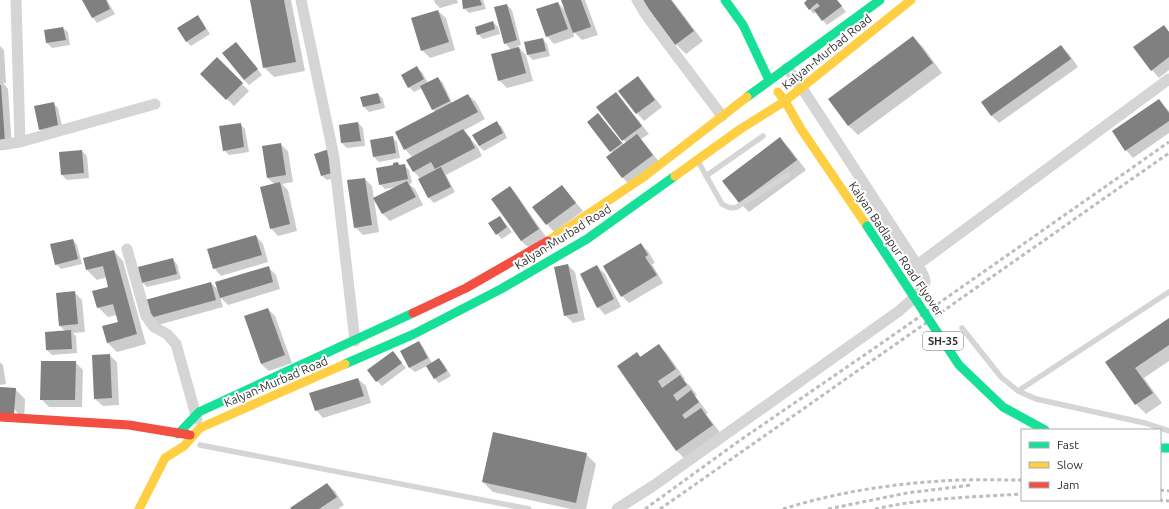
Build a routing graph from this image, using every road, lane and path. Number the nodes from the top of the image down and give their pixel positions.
1 (16, 0) edge
2 (301, 0) edge
3 (637, 0) edge
4 (725, 0) edge
5 (880, 0) edge
6 (911, 0) edge
7 (787, 68) junction
8 (1169, 79) edge
9 (769, 80) junction
10 (802, 88) junction
11 (785, 101) junction
12 (155, 104) dead end
13 (722, 116) junction
14 (763, 136) dead end
15 (20, 142) junction
16 (0, 145) edge
17 (697, 161) junction
18 (788, 175) dead end
19 (706, 176) junction
20 (127, 249) dead end
21 (917, 265) junction
22 (1169, 292) edge
23 (962, 328) dead end
24 (355, 341) junction
25 (1018, 391) junction
26 (196, 415) junction
27 (0, 417) edge
28 (17, 418) junction
29 (51, 420) junction
30 (90, 422) junction
31 (1043, 429) edge
32 (16, 430) dead end
33 (197, 431) junction
34 (1169, 431) edge
35 (51, 432) dead end
36 (178, 434) junction
37 (88, 435) dead end
38 (168, 444) junction
39 (200, 445) junction
40 (184, 446) junction
41 (165, 458) junction
42 (138, 509) edge
43 (529, 509) edge
44 (617, 509) edge

1 - 15 street
2 - 24 street
3 - 13 street
4 - 9 main road
5 - 7 main road, Kalyan-Murbad Road
6 - 10 main road, Kalyan-Murbad Road
7 - 9 main road, Kalyan-Murbad Road
7 - 10 street
8 - 21 street
9 - 11 main road, SH-35
9 - 13 main road, Kalyan-Murbad Road
10 - 11 main road, Kalyan-Murbad Road
10 - 21 street
11 - 17 main road, Kalyan-Murbad Road
11 - 31 main road, Kalyan Badlapur Road Flyover / SH-35, bridge
12 - 15 street
13 - 24 main road, Kalyan-Murbad Road
14 - 19 lane
15 - 16 street
17 - 19 lane
17 - 33 main road, Kalyan-Murbad Road
18 - 19 lane
20 - 26 street
21 - 44 street
22 - 25 lane
23 - 25 lane
24 - 26 main road, Kalyan-Murbad Road
25 - 34 lane
26 - 33 street
26 - 36 main road, Kalyan-Murbad Road
27 - 28 main road, Kalyan-Murbad Road
28 - 29 main road, Kalyan-Murbad Road
28 - 32 main road
29 - 30 main road, Kalyan-Murbad Road
29 - 35 main road
30 - 36 main road, Kalyan-Murbad Road
30 - 37 main road
33 - 36 main road, Kalyan-Murbad Road
33 - 39 main road
33 - 40 main road, Kalyan-Murbad Road
36 - 38 main road, Kalyan-Murbad Road
38 - 40 main road, Kalyan-Murbad Road
38 - 41 main road
39 - 40 main road, Kalyan-Murbad Road
39 - 43 lane
40 - 41 main road, Kalyan-Murbad Road
41 - 42 main road

